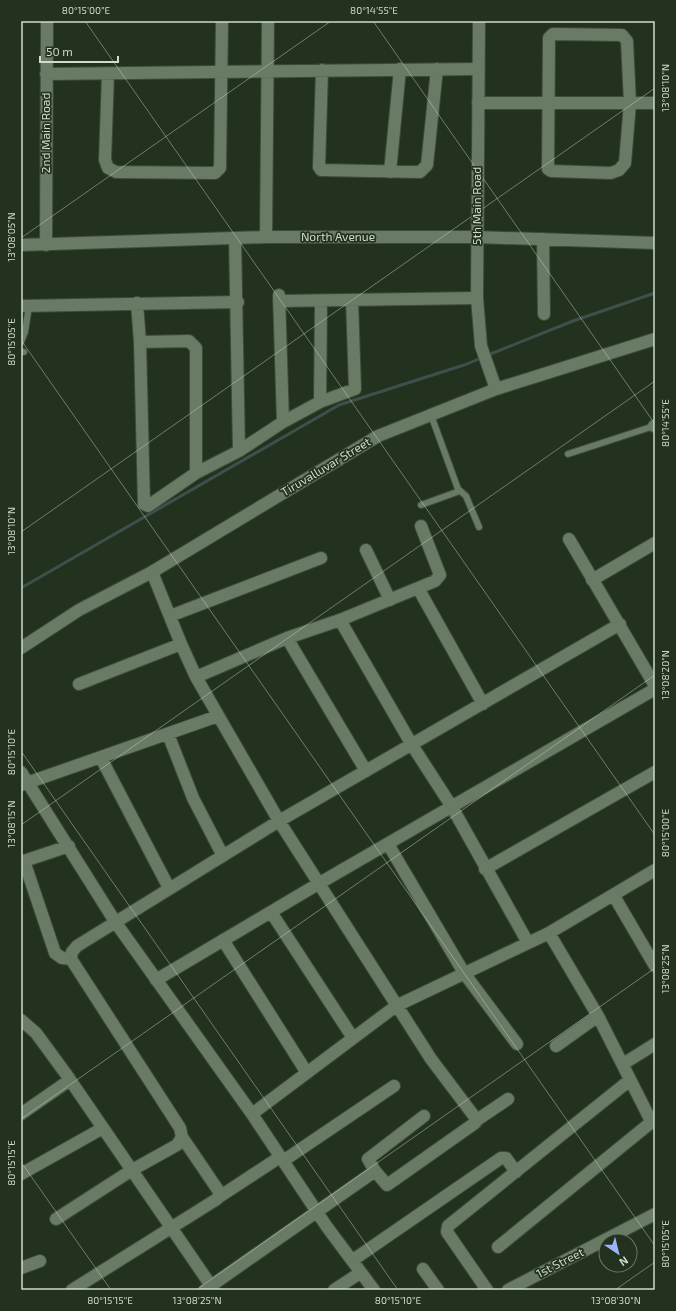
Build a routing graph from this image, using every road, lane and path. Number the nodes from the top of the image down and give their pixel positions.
1 (46, 21) edge
2 (222, 21) edge
3 (268, 21) edge
4 (479, 21) edge
5 (400, 69) junction
6 (437, 69) junction
7 (478, 69) junction
8 (267, 70) junction
9 (322, 70) junction
10 (220, 71) junction
11 (46, 74) junction
12 (108, 74) junction
13 (548, 102) junction
14 (478, 103) junction
15 (655, 103) edge
16 (630, 104) junction
17 (390, 172) junction
18 (266, 237) junction
19 (476, 237) junction
20 (235, 238) junction
21 (543, 239) junction
22 (655, 243) edge
23 (21, 245) edge
24 (46, 245) junction
25 (477, 298) junction
26 (352, 300) junction
27 (321, 301) junction
28 (238, 302) junction
29 (137, 304) junction
30 (25, 306) edge
31 (544, 314) dead end
32 (655, 338) edge
33 (21, 342) edge
34 (140, 342) junction
35 (496, 389) junction
36 (320, 402) junction
37 (431, 415) junction
38 (282, 422) junction
39 (655, 426) edge
40 (239, 452) junction
41 (568, 454) dead end
42 (196, 473) junction
43 (458, 489) junction
44 (421, 504) dead end
45 (421, 526) dead end
46 (479, 527) dead end
47 (569, 539) dead end
48 (655, 543) edge
49 (366, 550) dead end
50 (321, 558) dead end
51 (152, 572) junction
52 (592, 580) junction
53 (418, 588) junction
54 (390, 600) junction
55 (170, 616) junction
56 (340, 620) junction
57 (620, 624) junction
58 (287, 638) junction
59 (180, 644) junction
60 (21, 648) edge
61 (196, 677) junction
62 (79, 684) dead end
63 (655, 686) edge
64 (655, 689) edge
65 (483, 704) junction
66 (218, 716) junction
67 (168, 734) junction
68 (412, 745) junction
69 (101, 758) junction
70 (366, 771) junction
71 (21, 772) edge
72 (655, 772) edge
73 (25, 783) edge
74 (452, 807) junction
75 (279, 821) junction
76 (388, 844) junction
77 (69, 846) junction
78 (223, 856) junction
79 (22, 862) edge
80 (485, 869) junction
81 (655, 870) edge
82 (318, 884) junction
83 (169, 888) junction
84 (614, 896) junction
85 (270, 912) junction
86 (116, 923) junction
87 (549, 933) junction
88 (224, 940) junction
89 (528, 941) junction
90 (71, 959) junction
91 (654, 963) edge
92 (464, 973) junction
93 (156, 980) junction
94 (396, 1006) junction
95 (598, 1016) junction
96 (21, 1020) edge
97 (353, 1038) junction
98 (517, 1044) dead end
99 (655, 1044) edge
100 (556, 1046) dead end
101 (623, 1064) junction
102 (306, 1073) junction
103 (70, 1080) junction
104 (630, 1080) junction
105 (394, 1086) dead end
106 (508, 1099) dead end
107 (21, 1114) edge
108 (252, 1114) junction
109 (424, 1116) dead end
110 (477, 1120) junction
111 (654, 1120) edge
112 (103, 1128) junction
113 (182, 1137) junction
114 (282, 1159) junction
115 (132, 1170) junction
116 (375, 1171) junction
117 (516, 1172) junction
118 (21, 1174) edge
119 (219, 1197) junction
120 (316, 1211) junction
121 (655, 1214) edge
122 (56, 1220) dead end
123 (170, 1227) junction
124 (498, 1247) dead end
125 (353, 1260) junction
126 (40, 1261) dead end
127 (21, 1268) edge
128 (423, 1269) dead end
129 (360, 1273) junction
130 (210, 1289) edge
131 (72, 1290) edge
132 (334, 1290) edge
133 (374, 1290) edge
134 (438, 1290) edge
135 (487, 1290) edge
136 (508, 1290) edge

1 - 11 street, 2nd Main Road
2 - 10 street
3 - 8 street
4 - 7 street, 5th Main Road
5 - 6 street
5 - 9 street
5 - 17 street
6 - 7 street
6 - 17 street
7 - 14 street, 5th Main Road
8 - 9 street
8 - 10 street
8 - 18 street
9 - 17 street
10 - 12 street
10 - 12 street
11 - 12 street
11 - 24 street, 2nd Main Road
13 - 14 street
13 - 16 street
13 - 16 street
13 - 16 street
14 - 19 street, 5th Main Road
15 - 16 street
18 - 19 street, North Avenue
18 - 20 street, North Avenue
19 - 21 street, North Avenue
19 - 25 street, 5th Main Road
20 - 24 street, North Avenue
20 - 28 street
21 - 22 street, North Avenue
21 - 31 street
23 - 24 street, North Avenue
25 - 26 street
25 - 35 street, 5th Main Road
26 - 27 street
26 - 36 street
27 - 36 street
27 - 38 street
28 - 29 street
28 - 40 street
29 - 30 street
29 - 34 street
30 - 33 lane
32 - 35 street, Tiruvalluvar Street
34 - 42 street
34 - 42 street
35 - 37 street, Tiruvalluvar Street
36 - 38 street
37 - 43 lane
37 - 51 street, Tiruvalluvar Street
38 - 40 street
39 - 41 lane
40 - 42 street
43 - 44 lane
43 - 46 lane
45 - 53 street
47 - 52 street
48 - 52 street
49 - 54 street
50 - 55 street
51 - 55 street
51 - 60 street, Tiruvalluvar Street
52 - 57 street
53 - 54 street
53 - 65 street
54 - 56 street
55 - 59 street
56 - 58 street
56 - 68 street
57 - 63 street
57 - 65 street
58 - 61 street
58 - 70 street
59 - 61 street
59 - 62 street
61 - 66 street
64 - 74 street
65 - 68 street
66 - 67 street
66 - 75 street
67 - 69 street
67 - 78 street
68 - 70 street
68 - 74 street
69 - 73 street
69 - 83 street
70 - 75 street
71 - 73 street
72 - 80 street
73 - 77 street
74 - 76 street
74 - 80 street
75 - 78 street
75 - 82 street
76 - 82 street
76 - 92 street
77 - 79 street
77 - 86 street
78 - 83 street
79 - 90 street
80 - 89 street
81 - 84 street
82 - 85 street
82 - 94 street
83 - 86 street
84 - 87 street
84 - 91 street
85 - 88 street
85 - 97 street
86 - 90 street
86 - 93 street
87 - 89 street
87 - 95 street
88 - 93 street
88 - 102 street
89 - 92 street
90 - 113 street
92 - 94 street
92 - 98 street
93 - 108 street
94 - 97 street
94 - 110 street
95 - 100 street
95 - 101 street
96 - 103 street
97 - 102 street
99 - 101 street
101 - 104 street
102 - 108 street
103 - 107 street
103 - 112 street
104 - 111 street
104 - 117 street
105 - 114 street
106 - 110 street
108 - 114 street
109 - 116 street
110 - 116 street
111 - 124 street
112 - 115 street
112 - 118 street
113 - 115 street
113 - 119 street
114 - 119 street
114 - 120 street
115 - 122 street
115 - 123 street
116 - 120 street
117 - 125 street
117 - 135 street
119 - 123 street
120 - 125 street
120 - 130 street
121 - 136 street, 1st Street
123 - 130 street
123 - 131 street
125 - 129 street
126 - 127 street
128 - 134 street
129 - 132 street
129 - 133 street

